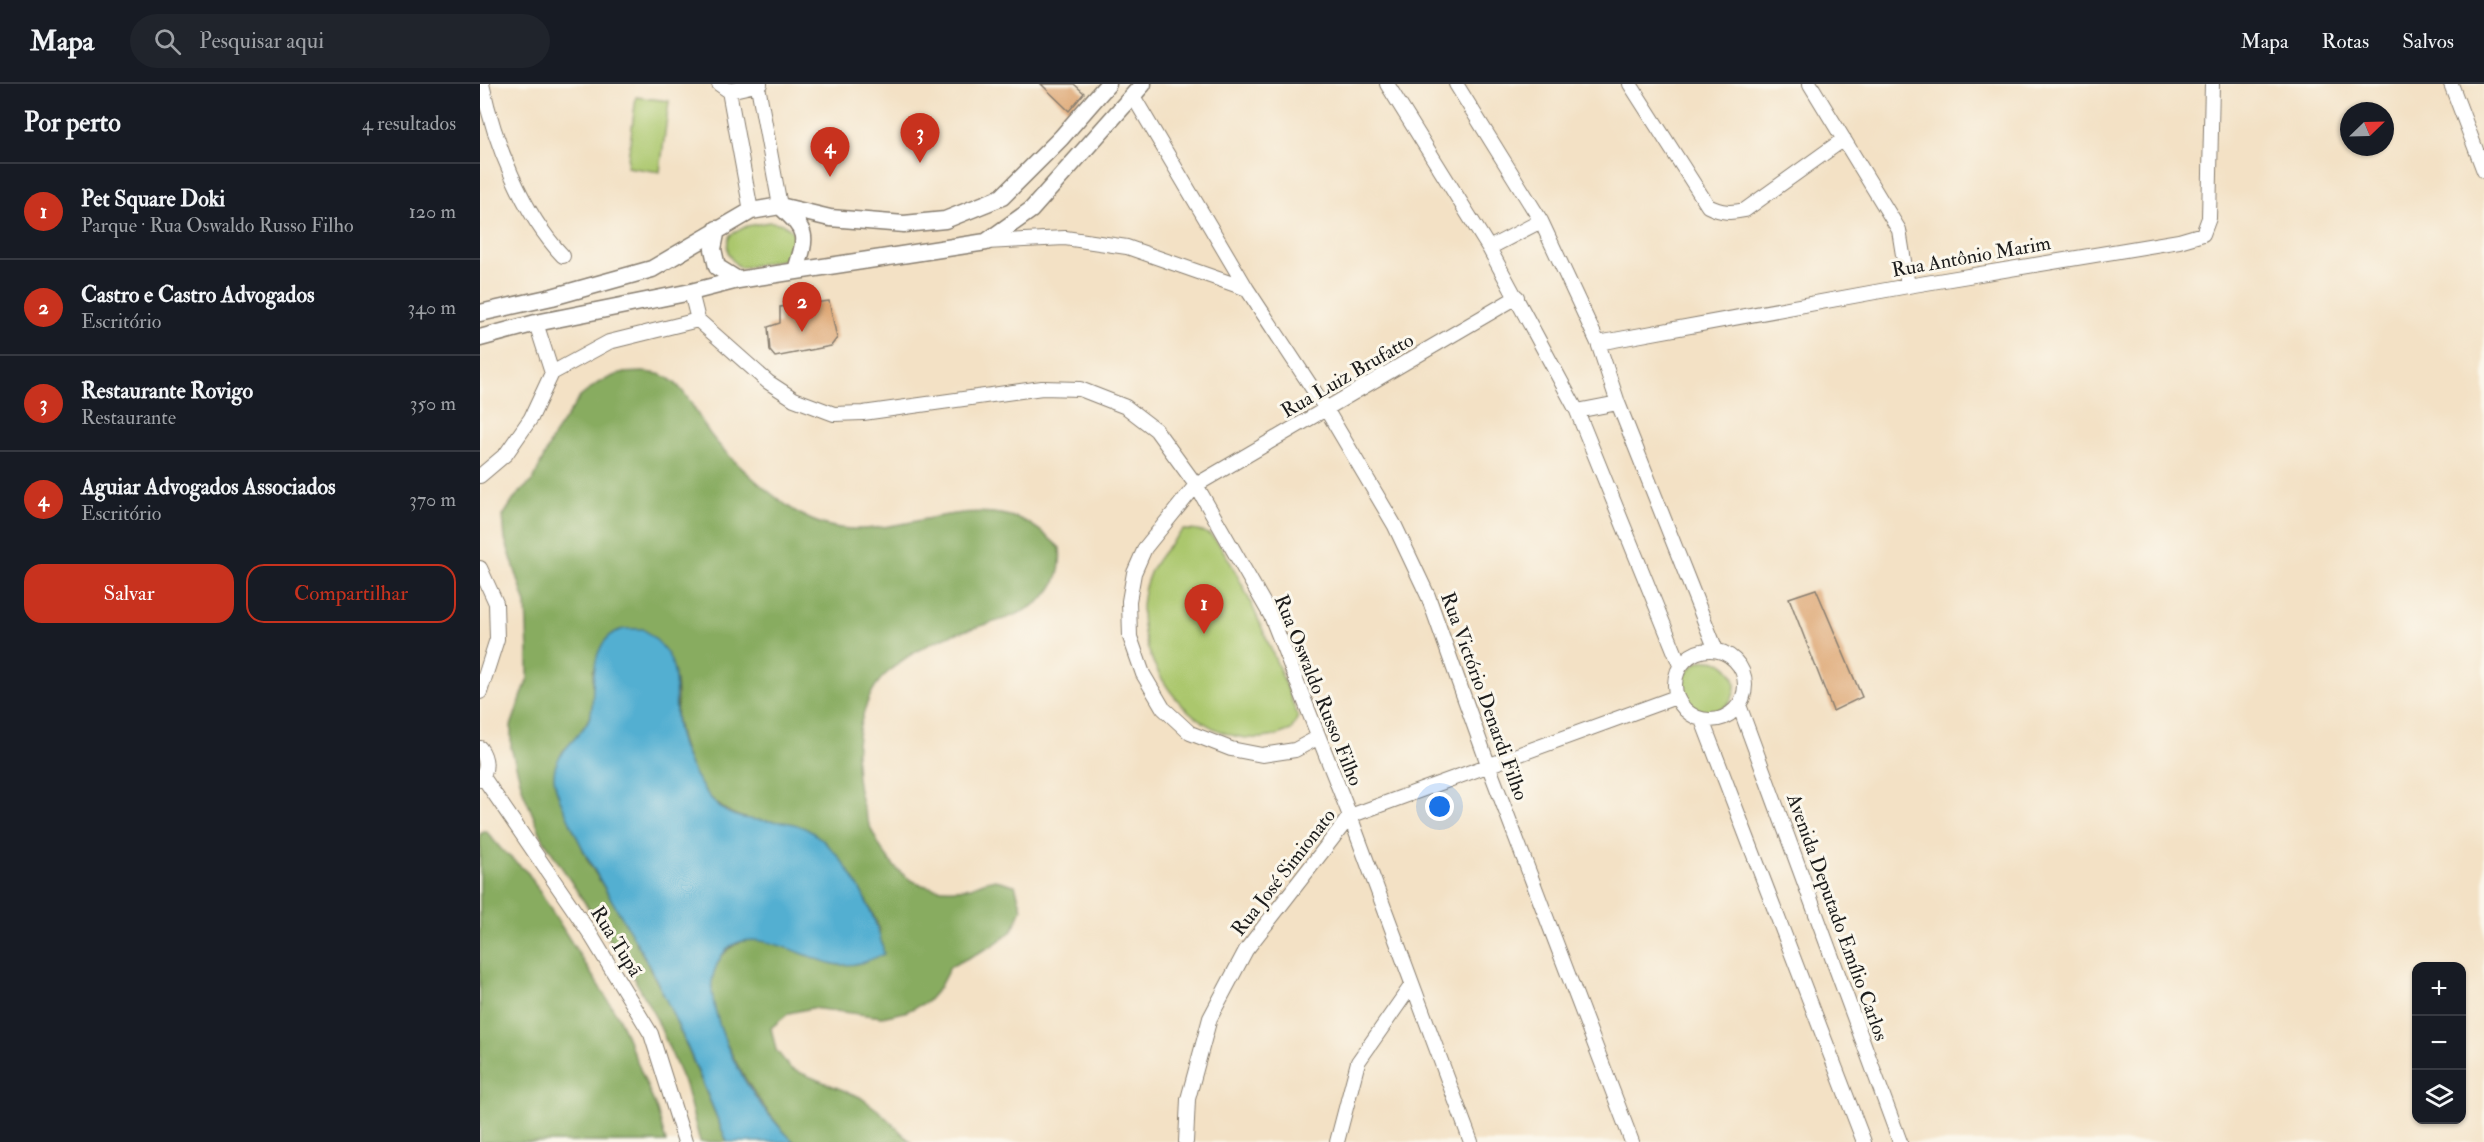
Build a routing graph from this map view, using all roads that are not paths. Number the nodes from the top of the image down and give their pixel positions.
1 (482, 84) edge
2 (1108, 84) edge
3 (1387, 84) edge
4 (1456, 84) edge
5 (1630, 84) edge
6 (1810, 84) edge
7 (2212, 84) edge
8 (2451, 84) edge
9 (759, 85) edge
10 (724, 87) edge
11 (1138, 90) edge
12 (1844, 139) junction
13 (2484, 171) edge
14 (780, 206) junction
15 (751, 211) junction
16 (1541, 220) junction
17 (717, 229) junction
18 (986, 242) junction
19 (1490, 248) junction
20 (563, 256) dead end
21 (796, 270) junction
22 (738, 280) junction
23 (1908, 286) junction
24 (1247, 289) junction
25 (691, 292) junction
26 (1517, 297) junction
27 (480, 313) edge
28 (698, 320) junction
29 (536, 323) junction
30 (480, 338) edge
31 (1598, 343) junction
32 (552, 373) junction
33 (1618, 403) junction
34 (1326, 409) junction
35 (1577, 411) junction
36 (480, 476) edge
37 (1196, 485) junction
38 (480, 568) edge
39 (1716, 650) junction
40 (1680, 665) junction
41 (480, 692) edge
42 (1676, 697) junction
43 (1739, 705) junction
44 (1702, 720) junction
45 (1317, 738) junction
46 (480, 748) edge
47 (1490, 767) junction
48 (482, 778) edge
49 (1350, 816) junction
50 (1411, 986) junction
51 (685, 1142) edge
52 (1186, 1142) edge
53 (1337, 1142) edge
54 (1471, 1142) edge
55 (1632, 1142) edge
56 (1864, 1142) edge
57 (1900, 1142) edge

1 - 20 street
2 - 14 street
3 - 19 street
4 - 16 street
5 - 12 street
6 - 12 street
7 - 23 street, Rua Antônio Marim
8 - 13 street
9 - 10 street
9 - 14 street
10 - 15 street
11 - 18 street
11 - 24 street, Rua Victório Denardi Filho
12 - 23 street
14 - 15 street
14 - 21 street
15 - 17 street
16 - 19 street
16 - 31 street
17 - 22 street
17 - 27 street
18 - 21 street
18 - 24 street
19 - 26 street
21 - 22 street
22 - 25 street
23 - 31 street, Rua Antônio Marim
24 - 34 street, Rua Victório Denardi Filho
25 - 28 street
25 - 29 street
26 - 34 street, Rua Luiz Brufatto
26 - 35 street
28 - 32 street
28 - 37 street, Rua Oswaldo Russo Filho
29 - 30 street
29 - 32 street
31 - 33 street
32 - 36 street
33 - 35 street
33 - 39 street
34 - 37 street, Rua Luiz Brufatto
34 - 47 street, Rua Victório Denardi Filho
35 - 40 street
37 - 45 street, Rua Oswaldo Russo Filho
37 - 45 street
38 - 41 street
39 - 40 street
39 - 43 street
40 - 42 street
42 - 44 street
42 - 47 street, Rua José Simionato
43 - 44 street
43 - 57 street, Avenida Deputado Emílio Carlos
44 - 56 street
45 - 49 street, Rua Oswaldo Russo Filho
46 - 48 street
47 - 49 street, Rua José Simionato
47 - 55 street, Rua Victório Denardi Filho
48 - 51 street, Rua Tupã
49 - 50 street, Rua Oswaldo Russo Filho
49 - 52 street, Rua José Simionato
50 - 53 street
50 - 54 street, Rua Oswaldo Russo Filho

